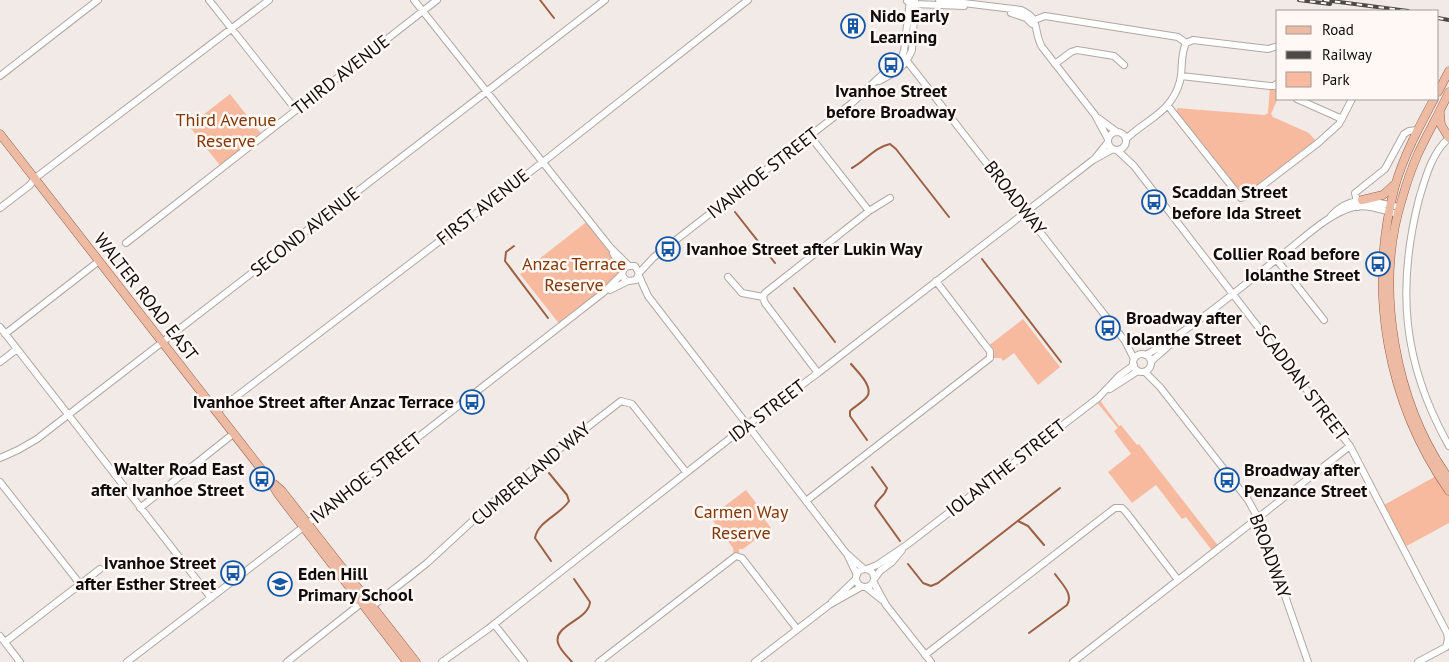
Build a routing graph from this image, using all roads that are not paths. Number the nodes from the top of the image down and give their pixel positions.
1 (98, 0) edge
2 (209, 0) edge
3 (269, 0) edge
4 (414, 0) edge
5 (437, 0) edge
6 (605, 0) edge
7 (748, 0) edge
8 (939, 0) edge
9 (911, 1) edge
10 (423, 11) junction
11 (1050, 18) junction
12 (1032, 20) junction
13 (232, 29) junction
14 (1036, 31) junction
15 (1186, 43) junction
16 (1276, 47) edge
17 (905, 58) junction
18 (1055, 64) junction
19 (1124, 65) dead end
20 (1449, 71) edge
21 (0, 76) edge
22 (1181, 76) junction
23 (1276, 84) edge
24 (1439, 90) edge
25 (487, 92) junction
26 (1449, 92) edge
27 (1299, 100) edge
28 (1352, 100) edge
29 (1433, 100) edge
30 (1168, 106) junction
31 (296, 110) junction
32 (1440, 111) junction
33 (1095, 115) junction
34 (1342, 119) junction
35 (1136, 130) junction
36 (1417, 130) junction
37 (1118, 132) junction
38 (0, 134) edge
39 (810, 136) junction
40 (1449, 138) edge
41 (1108, 141) junction
42 (1125, 143) junction
43 (1115, 150) junction
44 (1093, 160) junction
45 (543, 162) junction
46 (1134, 166) junction
47 (34, 178) junction
48 (1396, 184) junction
49 (890, 198) dead end
50 (1359, 203) junction
51 (0, 208) edge
52 (1390, 209) junction
53 (868, 211) junction
54 (1399, 211) junction
55 (1026, 212) junction
56 (126, 243) dead end
57 (610, 247) junction
58 (654, 256) junction
59 (1276, 259) junction
60 (99, 262) junction
61 (631, 266) junction
62 (623, 272) junction
63 (639, 275) junction
64 (728, 277) dead end
65 (936, 281) junction
66 (629, 282) junction
67 (604, 292) junction
68 (1233, 294) junction
69 (648, 296) junction
70 (763, 297) junction
71 (1324, 320) dead end
72 (0, 328) edge
73 (5, 334) junction
74 (1176, 336) junction
75 (1126, 341) junction
76 (163, 343) junction
77 (17, 350) junction
78 (1143, 354) junction
79 (0, 362) edge
80 (1151, 364) junction
81 (1138, 367) junction
82 (818, 372) junction
83 (1160, 387) junction
84 (216, 412) junction
85 (68, 415) junction
86 (747, 425) junction
87 (233, 434) junction
88 (1350, 446) junction
89 (1449, 446) edge
90 (0, 458) edge
91 (686, 472) junction
92 (1449, 479) edge
93 (0, 482) edge
94 (1449, 491) edge
95 (806, 501) junction
96 (140, 508) junction
97 (1258, 518) junction
98 (305, 525) junction
99 (908, 544) junction
100 (846, 553) junction
101 (100, 569) dead end
102 (865, 569) junction
103 (856, 577) junction
104 (874, 580) junction
105 (1178, 580) junction
106 (80, 584) junction
107 (864, 587) junction
108 (211, 598) junction
109 (364, 601) junction
110 (886, 604) junction
111 (829, 605) junction
112 (369, 608) junction
113 (494, 624) junction
114 (797, 629) junction
115 (0, 636) edge
116 (5, 642) junction
117 (1448, 648) edge
118 (925, 655) junction
119 (20, 662) edge
120 (127, 662) edge
121 (287, 662) edge
122 (407, 662) edge
123 (416, 662) edge
124 (442, 662) edge
125 (524, 662) edge
126 (599, 662) edge
127 (755, 662) edge
128 (931, 662) edge
129 (1073, 662) edge
130 (1308, 662) edge
131 (1418, 662) edge

1 - 21 street
2 - 13 street
3 - 13 street
4 - 10 street
5 - 10 street, THIRD AVENUE
6 - 25 street, SECOND AVENUE
7 - 45 street, FIRST AVENUE
8 - 12 street
9 - 12 street
9 - 17 street
10 - 25 street
10 - 31 street, THIRD AVENUE
11 - 12 street
11 - 14 street
11 - 15 street
12 - 14 street
13 - 31 street
13 - 47 street
14 - 18 street
15 - 16 street
15 - 22 street
17 - 39 street, IVANHOE STREET
17 - 55 street, BROADWAY
18 - 19 street
18 - 33 street
20 - 24 main road
22 - 23 street
22 - 30 street
25 - 45 street
25 - 76 street, SECOND AVENUE
26 - 32 main road
27 - 34 street
28 - 34 street
29 - 36 main road
30 - 34 street
30 - 35 street, IDA STREET
31 - 56 street, THIRD AVENUE
32 - 40 main road
32 - 54 main road
33 - 37 street
33 - 41 street
35 - 37 street
35 - 42 street, IDA STREET
36 - 48 main road
36 - 50 street
37 - 41 street, IDA STREET
37 - 42 street, SCADDAN STREET
38 - 47 main road, WALTER ROAD EAST
39 - 53 street
39 - 58 street, IVANHOE STREET
40 - 89 street
41 - 43 street, SCADDAN STREET
41 - 44 street, IDA STREET
42 - 43 street, IDA STREET
42 - 46 street, SCADDAN STREET
43 - 44 street, IDA STREET
43 - 46 street, SCADDAN STREET
44 - 55 street, IDA STREET
45 - 57 street
45 - 84 street, FIRST AVENUE
46 - 68 street, SCADDAN STREET
47 - 51 street
47 - 60 main road, WALTER ROAD EAST
48 - 50 main road
48 - 52 main road
49 - 53 street
50 - 52 street
50 - 59 street
52 - 54 street
52 - 94 main road
53 - 70 street
54 - 92 main road
55 - 65 street, IDA STREET
55 - 75 street, BROADWAY
57 - 61 street
57 - 62 street
58 - 61 street, IVANHOE STREET
58 - 63 street, IVANHOE STREET
59 - 68 street
59 - 71 street
60 - 73 street
60 - 76 main road, WALTER ROAD EAST
61 - 62 street
61 - 63 street
62 - 66 street
62 - 67 street, IVANHOE STREET
63 - 66 street
63 - 69 street
64 - 70 street
65 - 82 street, IDA STREET
65 - 95 street
66 - 67 street, IVANHOE STREET
66 - 69 street
67 - 98 street, IVANHOE STREET
68 - 74 street
68 - 88 street, SCADDAN STREET
69 - 86 street
70 - 82 street
72 - 73 street
73 - 77 street
74 - 78 street
74 - 80 street
75 - 78 street, BROADWAY
75 - 81 street, BROADWAY
76 - 84 main road, WALTER ROAD EAST
76 - 85 street, SECOND AVENUE
77 - 79 street
77 - 85 street
78 - 80 street, BROADWAY
78 - 81 street
80 - 81 street
80 - 83 street, BROADWAY
81 - 83 street, BROADWAY
81 - 99 street, IOLANTHE STREET
82 - 86 street, IDA STREET
83 - 97 street, BROADWAY
84 - 87 main road, WALTER ROAD EAST
85 - 90 street, SECOND AVENUE
85 - 96 street
86 - 91 street, IDA STREET
86 - 95 street
87 - 96 street
87 - 98 main road, WALTER ROAD EAST
88 - 97 street
88 - 117 street, SCADDAN STREET
91 - 112 street, CUMBERLAND WAY
91 - 113 street, IDA STREET
93 - 106 street
95 - 100 street
96 - 108 street
97 - 105 street
97 - 130 street, BROADWAY
98 - 108 street, IVANHOE STREET
98 - 109 main road, WALTER ROAD EAST
99 - 102 street, IOLANTHE STREET
99 - 104 street, IOLANTHE STREET
100 - 102 street
100 - 103 street
101 - 106 street
102 - 103 street, IOLANTHE STREET
102 - 104 street
103 - 107 street
103 - 111 street
104 - 107 street, IOLANTHE STREET
104 - 110 street
105 - 118 street
105 - 129 street
106 - 116 street
107 - 110 street
107 - 111 street
108 - 120 street, IVANHOE STREET
109 - 112 main road, WALTER ROAD EAST
109 - 121 street
110 - 118 street
111 - 114 street
112 - 122 main road, WALTER ROAD EAST
112 - 123 main road, WALTER ROAD EAST
113 - 124 street, IDA STREET
113 - 125 street
114 - 126 street
114 - 127 street
115 - 116 street
116 - 119 street
117 - 131 street
118 - 128 street

